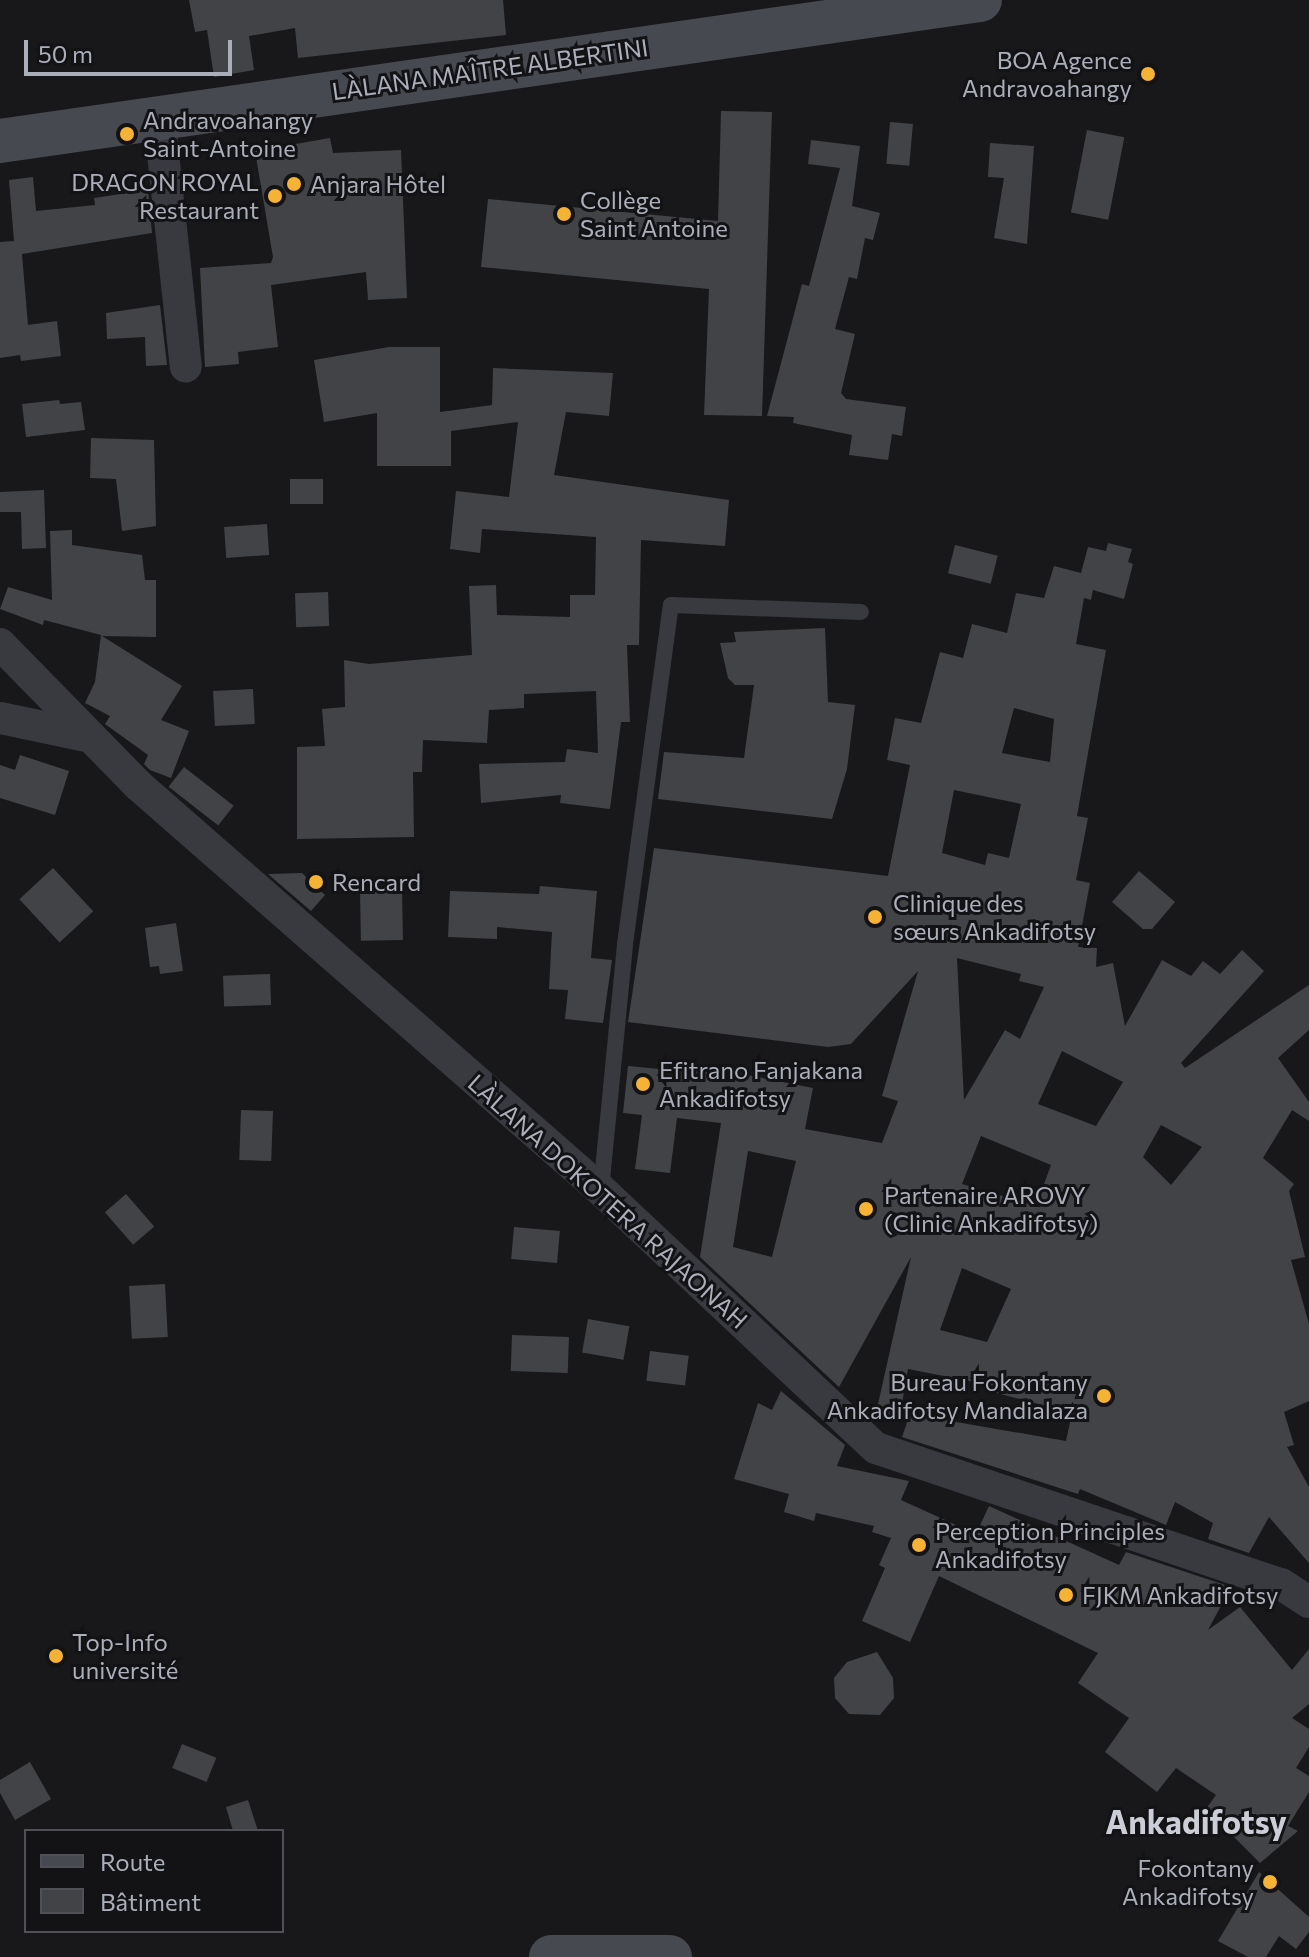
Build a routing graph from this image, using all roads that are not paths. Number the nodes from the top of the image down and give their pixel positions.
1 (980, 0) edge
2 (159, 116) junction
3 (0, 141) edge
4 (186, 367) dead end
5 (861, 612) dead end
6 (0, 644) edge
7 (0, 718) edge
8 (91, 737) junction
9 (601, 1190) junction
10 (1309, 1602) edge
11 (551, 1957) edge
12 (670, 1957) edge

1 - 2 main road, LÀLANA MAÎTRE ALBERTINI
2 - 3 main road, LÀLANA MAÎTRE ALBERTINI
2 - 4 street
5 - 9 lane
6 - 8 street, LÀLANA DOKOTERA RAJAONAH
7 - 8 street
8 - 9 street, LÀLANA DOKOTERA RAJAONAH
9 - 10 street, LÀLANA DOKOTERA RAJAONAH
11 - 12 main road

